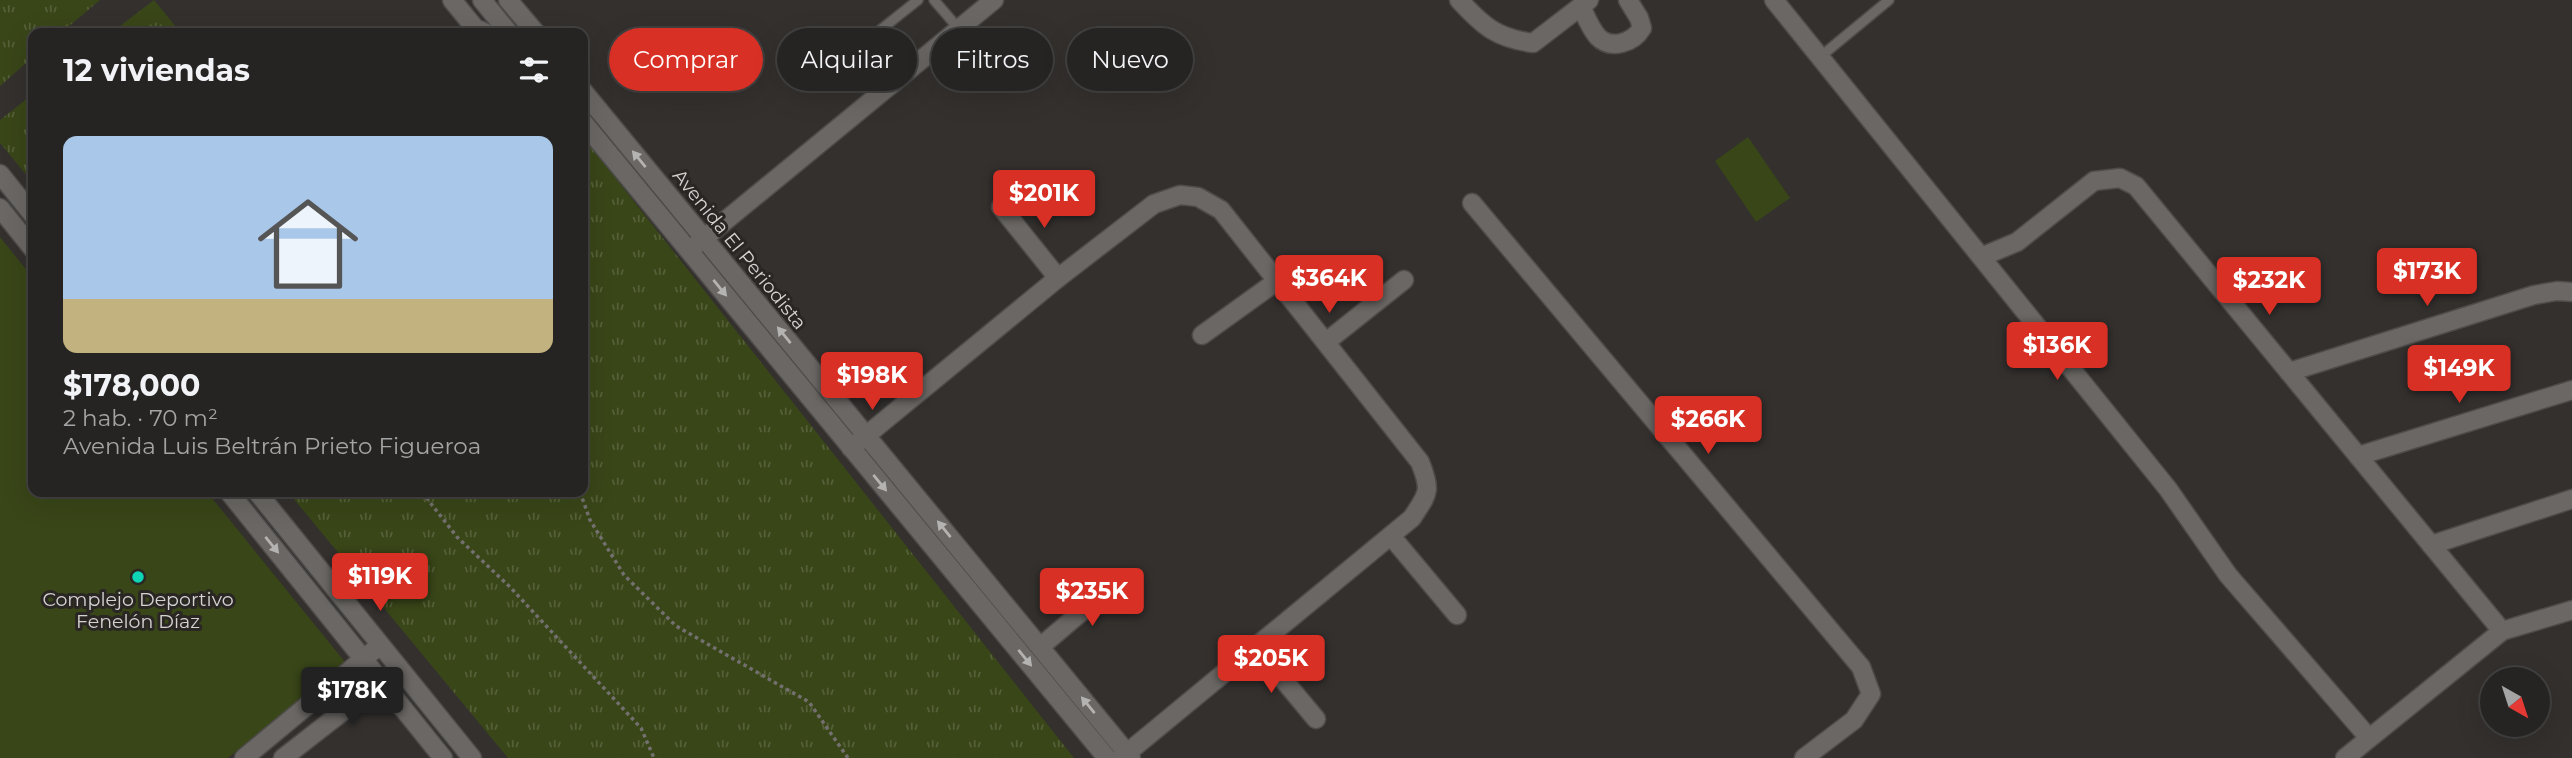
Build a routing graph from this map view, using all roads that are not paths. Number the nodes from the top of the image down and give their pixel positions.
1 (452, 0) edge
2 (482, 0) edge
3 (508, 0) edge
4 (918, 0) edge
5 (934, 0) edge
6 (994, 0) edge
7 (1459, 0) edge
8 (1628, 0) edge
9 (1774, 0) edge
10 (1889, 0) edge
11 (1585, 3) edge
12 (475, 28) edge
13 (503, 28) edge
14 (532, 28) edge
15 (883, 28) edge
16 (958, 28) edge
17 (960, 28) edge
18 (931, 52) edge
19 (1820, 57) junction
20 (588, 97) edge
21 (588, 128) edge
22 (0, 174) edge
23 (1472, 203) dead end
24 (1001, 207) dead end
25 (0, 208) edge
26 (28, 209) edge
27 (704, 238) junction
28 (28, 243) edge
29 (688, 250) junction
30 (1981, 257) junction
31 (1058, 278) junction
32 (1404, 280) dead end
33 (1277, 281) junction
34 (2572, 292) edge
35 (1202, 335) dead end
36 (1326, 342) junction
37 (2289, 372) junction
38 (2572, 390) edge
39 (866, 435) junction
40 (851, 448) junction
41 (2358, 456) junction
42 (233, 497) edge
43 (261, 497) edge
44 (2572, 499) edge
45 (1391, 536) junction
46 (2431, 545) junction
47 (1119, 580) dead end
48 (2572, 610) edge
49 (1457, 615) dead end
50 (2502, 631) junction
51 (381, 645) junction
52 (1040, 646) junction
53 (1256, 647) junction
54 (364, 659) junction
55 (400, 667) junction
56 (381, 681) junction
57 (1316, 719) dead end
58 (2369, 738) junction
59 (1127, 756) edge
60 (244, 758) edge
61 (283, 758) edge
62 (443, 758) edge
63 (472, 758) edge
64 (1107, 758) edge
65 (1804, 758) edge
66 (2345, 758) edge

1 - 12 street
2 - 13 street
3 - 14 street
4 - 15 lane
5 - 16 lane
6 - 17 street
7 - 11 street
8 - 11 street
9 - 19 street
10 - 19 lane
18 - 27 street
19 - 30 street
27 -> 20 street, Avenida El Periodista
21 - 29 street
22 - 26 street
23 - 65 street
24 - 31 street
25 - 28 street
27 - 29 street
39 -> 27 street, Avenida El Periodista
29 -> 40 street
30 - 37 street
30 - 58 street
31 - 33 street
31 - 39 street
32 - 36 street
33 - 35 street
33 - 36 street
34 - 37 street
36 - 45 street
37 - 41 street
38 - 41 street
39 - 40 street
52 -> 39 street, Avenida El Periodista
40 -> 64 street
41 - 46 street
42 -> 54 street
43 - 51 street
44 - 46 street
45 - 49 street
45 - 53 street
46 - 50 street
47 - 52 street
48 - 50 street
50 - 58 street
51 - 54 street
51 - 55 street
59 -> 52 street, Avenida El Periodista
53 - 57 street
53 - 59 street
54 - 56 street
54 - 60 street
55 - 56 street
55 - 63 street
56 - 61 street
56 - 62 street
58 - 66 street

